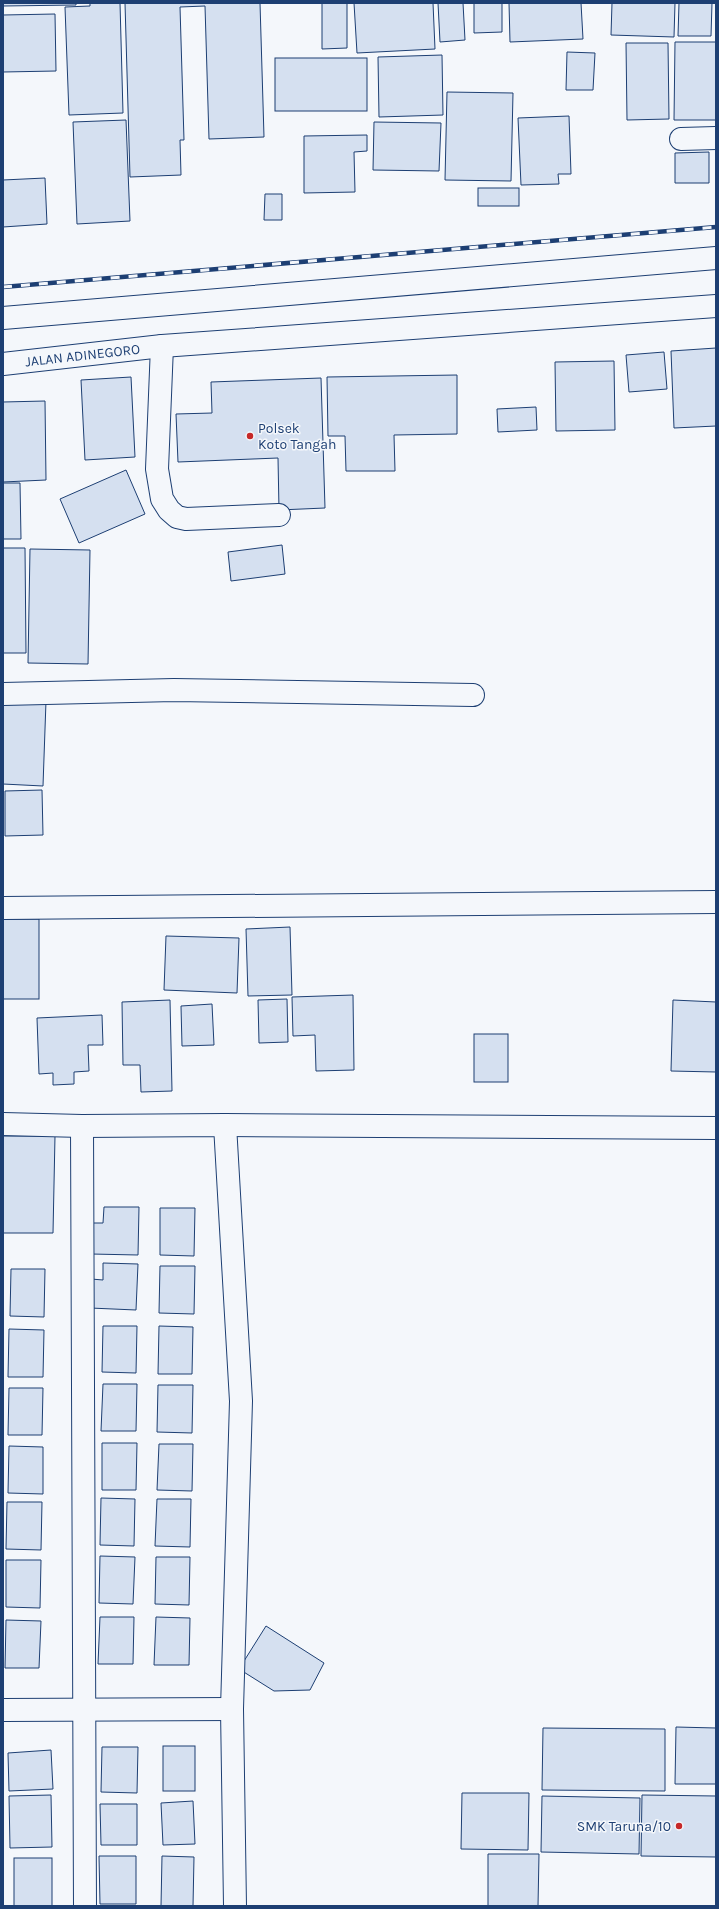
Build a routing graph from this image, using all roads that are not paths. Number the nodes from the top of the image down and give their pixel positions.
1 (716, 138) edge
2 (681, 139) dead end
3 (716, 258) edge
4 (716, 306) edge
5 (3, 318) edge
6 (162, 346) junction
7 (3, 364) edge
8 (279, 515) dead end
9 (3, 694) edge
10 (473, 695) dead end
11 (716, 902) edge
12 (3, 908) edge
13 (3, 1124) edge
14 (225, 1125) junction
15 (82, 1126) junction
16 (716, 1128) edge
17 (232, 1709) junction
18 (3, 1710) edge
19 (83, 1710) junction
20 (85, 1906) edge
21 (236, 1906) edge

1 - 2 main road
3 - 5 main road
4 - 6 main road, JALAN ADINEGORO
6 - 7 main road, JALAN ADINEGORO
6 - 8 main road
9 - 10 main road
11 - 12 main road
13 - 15 main road
14 - 15 main road
14 - 16 main road
14 - 17 main road
15 - 19 main road
17 - 19 main road
17 - 21 main road
18 - 19 main road
19 - 20 main road

